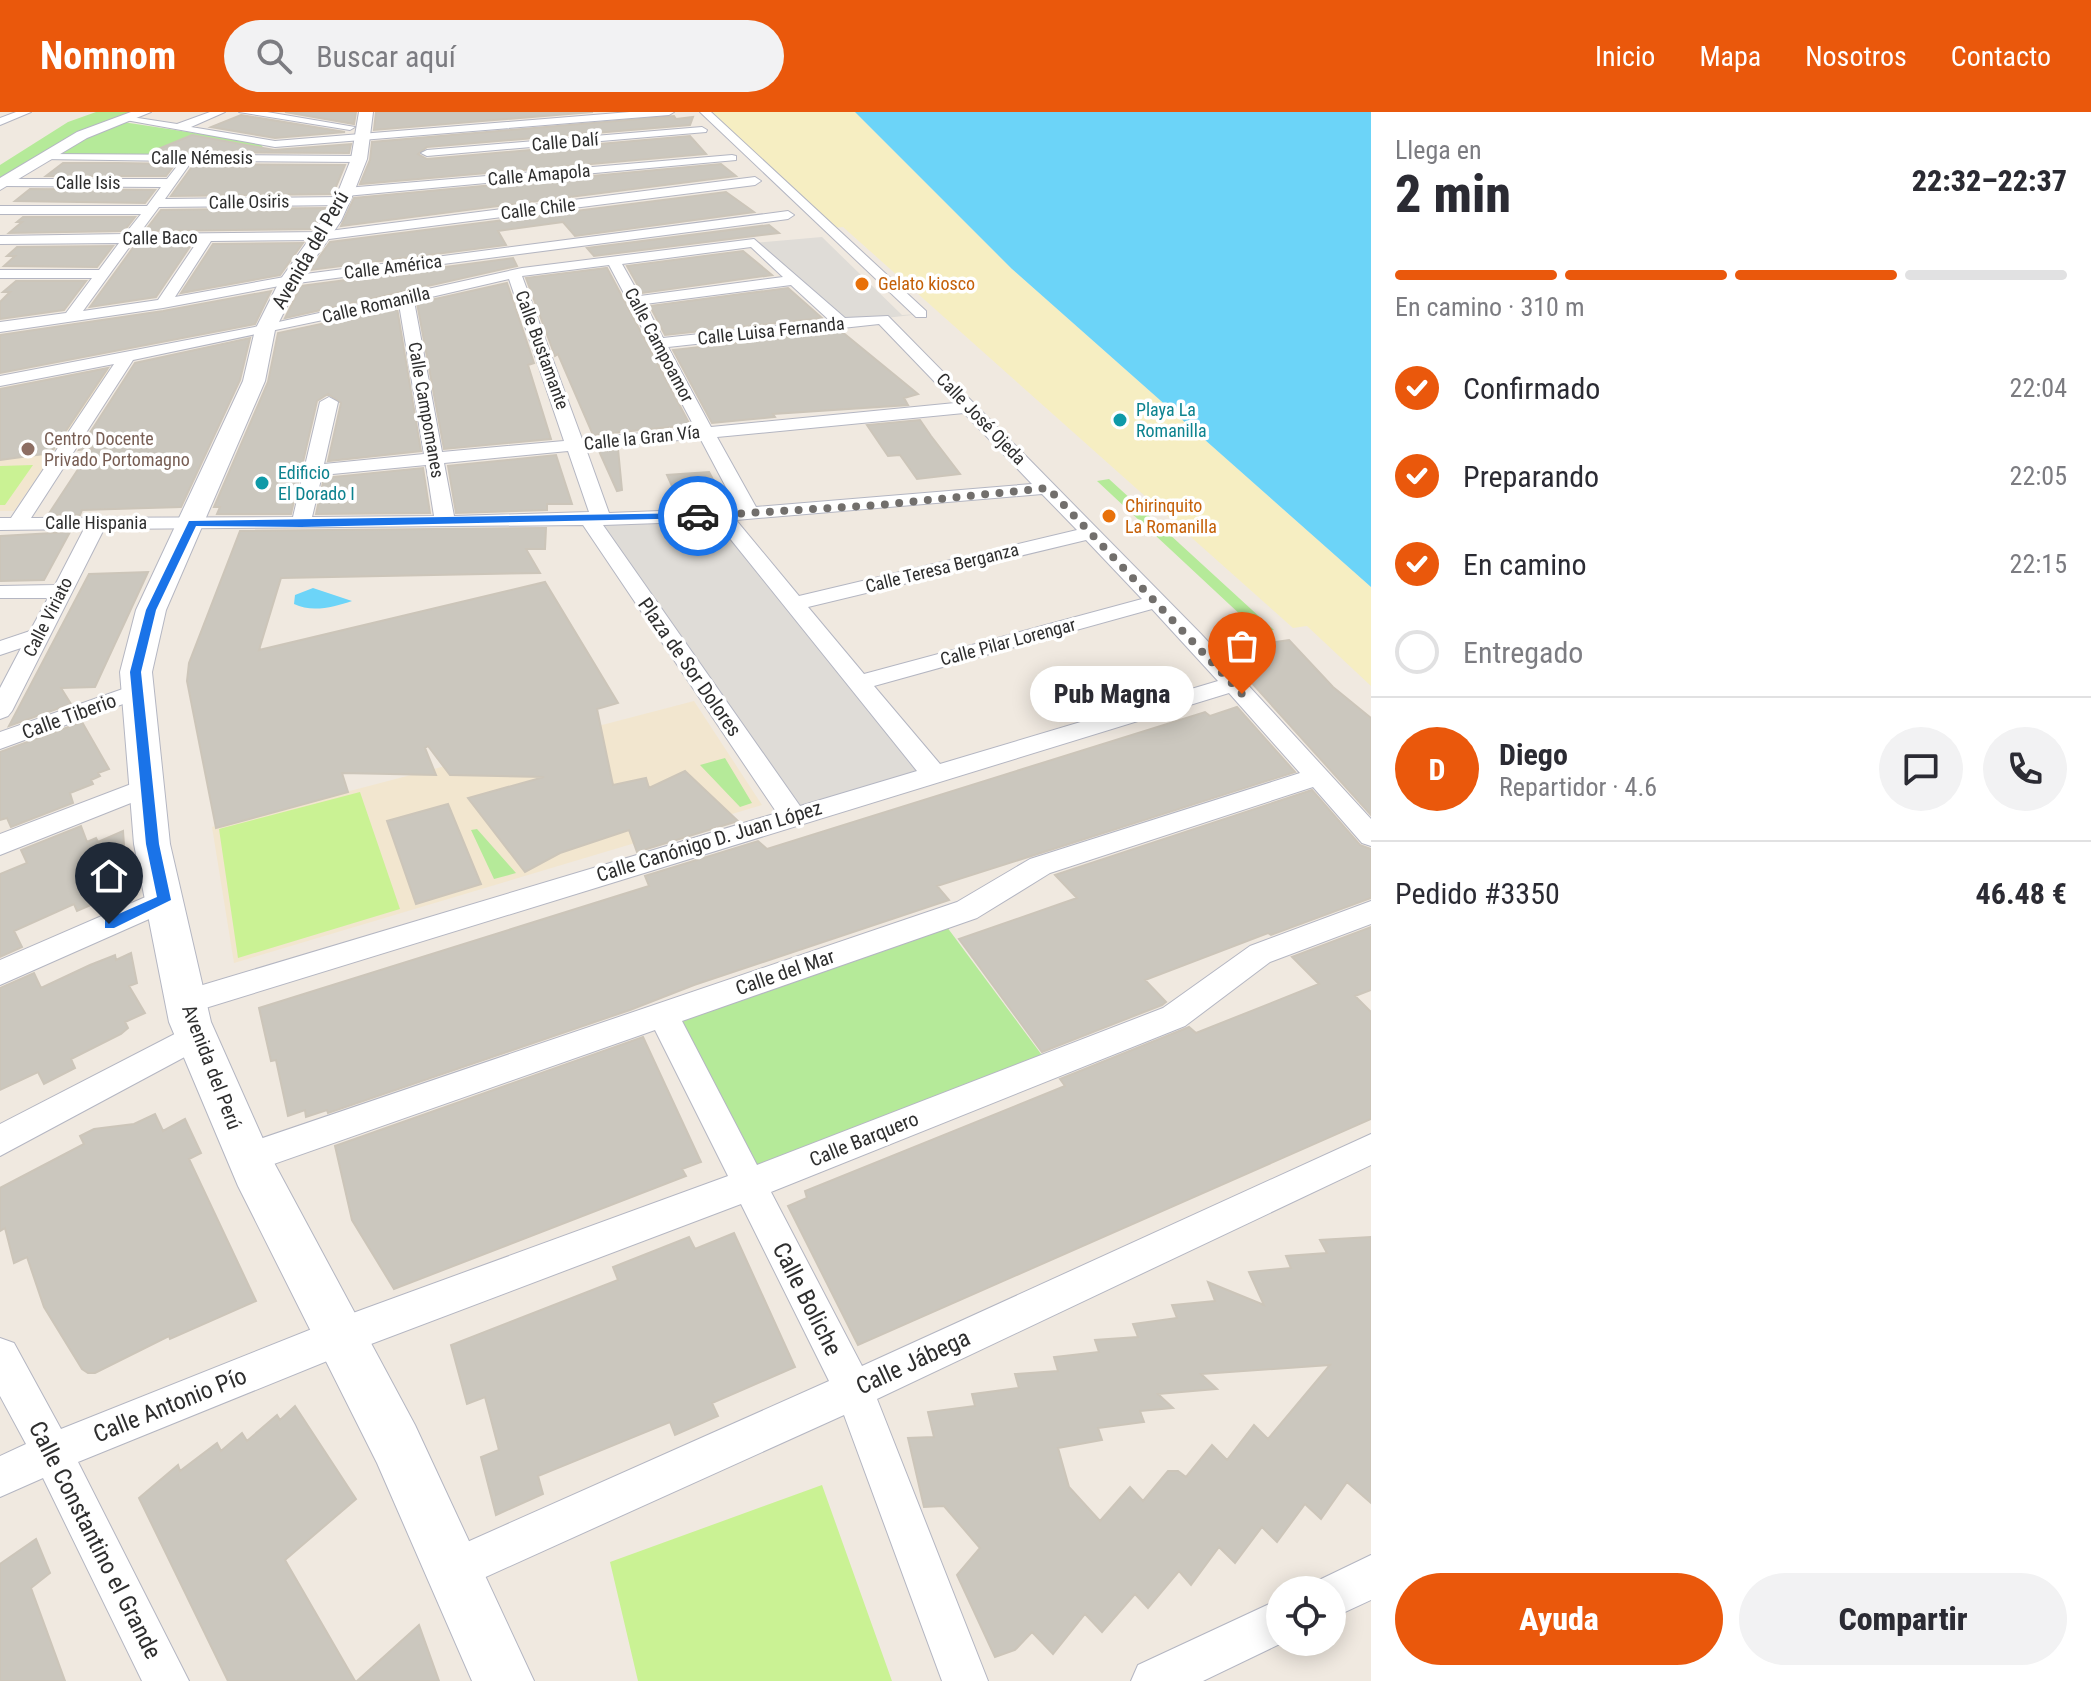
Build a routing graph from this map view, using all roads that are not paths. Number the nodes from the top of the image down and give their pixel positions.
1 (26, 112) edge
2 (144, 112) edge
3 (220, 112) edge
4 (244, 112) edge
5 (453, 112) edge
6 (669, 112) edge
7 (705, 112) edge
8 (125, 119) junction
9 (0, 122) edge
10 (178, 128) junction
11 (462, 129) junction
12 (702, 130) dead end
13 (275, 144) junction
14 (427, 153) dead end
15 (357, 155) edge
16 (46, 157) junction
17 (189, 158) junction
18 (732, 158) dead end
19 (261, 159) junction
20 (755, 181) dead end
21 (171, 183) junction
22 (3, 184) edge
23 (499, 197) junction
24 (153, 207) junction
25 (0, 210) edge
26 (788, 215) dead end
27 (321, 236) junction
28 (206, 238) junction
29 (129, 239) junction
30 (0, 240) edge
31 (614, 261) junction
32 (518, 273) junction
33 (0, 274) edge
34 (103, 274) junction
35 (290, 280) junction
36 (794, 280) junction
37 (406, 299) junction
38 (635, 301) junction
39 (163, 304) junction
40 (921, 314) dead end
41 (71, 317) junction
42 (883, 319) joint
43 (841, 323) junction
44 (0, 327) edge
45 (265, 330) junction
46 (658, 343) junction
47 (127, 357) junction
48 (0, 381) edge
49 (329, 402) dead end
50 (970, 407) junction
51 (706, 432) junction
52 (576, 445) junction
53 (435, 458) junction
54 (315, 470) junction
55 (1048, 488) junction
56 (749, 513) junction
57 (721, 515) junction
58 (594, 518) junction
59 (445, 522) junction
60 (97, 523) junction
61 (193, 523) junction
62 (9, 524) edge
63 (301, 524) junction
64 (1091, 533) junction
65 (62, 591) junction
66 (0, 592) edge
67 (1157, 601) junction
68 (794, 604) junction
69 (39, 635) junction
70 (0, 648) edge
71 (859, 683) junction
72 (1233, 684) junction
73 (137, 691) junction
74 (0, 711) edge
75 (0, 741) edge
76 (933, 773) junction
77 (1317, 777) junction
78 (147, 787) junction
79 (792, 815) junction
80 (1371, 836) edge
81 (0, 845) edge
82 (164, 900) junction
83 (1371, 912) edge
84 (0, 973) edge
85 (663, 1015) junction
86 (191, 1019) junction
87 (0, 1141) edge
88 (1371, 1149) edge
89 (248, 1158) junction
90 (748, 1185) junction
91 (342, 1336) junction
92 (0, 1357) edge
93 (854, 1390) junction
94 (52, 1453) junction
95 (0, 1477) edge
96 (453, 1570) junction
97 (1371, 1577) edge
98 (1346, 1589) edge
99 (1266, 1628) edge
100 (166, 1681) edge
101 (503, 1681) edge
102 (965, 1681) edge
103 (1154, 1681) edge

1 - 9 street
2 - 8 street
3 - 10 street
4 - 15 street
5 - 11 street
6 - 11 street
7 - 40 street
8 - 10 street
8 - 16 street
10 - 13 street
11 - 15 street
11 - 23 street
12 - 23 street, Calle Dalí
13 - 15 street
13 - 19 street
14 - 23 street, Calle Dalí
15 - 19 street, Calle Némesis
15 - 23 street, Calle Amapola
15 - 24 street, Calle Osiris
15 - 27 street, Avenida del Perú
16 - 17 street, Calle Némesis
16 - 22 street
17 - 19 street, Calle Némesis
17 - 21 street
18 - 23 street, Calle Amapola
20 - 23 street, Calle Chile
21 - 22 street, Calle Isis
21 - 24 street
23 - 26 street, Calle América
23 - 27 street, Calle Chile
23 - 32 street
23 - 35 street, Calle América
24 - 25 street, Calle Osiris
24 - 29 street
27 - 28 street, Calle Baco
27 - 35 street, Avenida del Perú
28 - 29 street, Calle Baco
28 - 39 street
29 - 30 street, Calle Baco
29 - 34 street
31 - 32 street, Calle Romanilla
31 - 36 street, Calle Romanilla
31 - 38 street, Calle Campoamor
32 - 37 street, Calle Romanilla
32 - 52 street, Calle Bustamante
33 - 34 street
34 - 41 street
35 - 39 street, Calle América
35 - 45 street, Avenida del Perú
36 - 38 street
36 - 43 street
37 - 45 street, Calle Romanilla
37 - 53 street, Calle Campomanes
38 - 46 street, Calle Campoamor
39 - 41 street, Calle América
41 - 44 street, Calle América
42 - 43 street, Calle Luisa Fernanda
42 - 50 street, Calle José Ojeda
43 - 46 street, Calle Luisa Fernanda
45 - 47 street, Calle Romanilla
45 - 61 street, Avenida del Perú
46 - 51 street, Calle Campoamor
47 - 48 street, Calle Romanilla
47 - 62 street
49 - 54 street
50 - 51 street, Calle la Gran Vía
50 - 55 street, Calle José Ojeda
51 - 52 street, Calle la Gran Vía
51 - 56 street, Calle Campoamor
52 - 53 street, Calle la Gran Vía
52 - 58 street, Calle Bustamante
53 - 54 street, Calle la Gran Vía
53 - 59 street, Calle Campomanes
54 - 63 street
55 - 56 street, Calle Hispania
55 - 64 street, Calle José Ojeda
56 - 57 street, Calle Hispania
57 - 58 street, Calle Hispania
57 - 68 street
58 - 59 street, Calle Hispania
58 - 79 street, Plaza de Sor Dolores
59 - 63 street, Calle Hispania
60 - 61 street, Calle Hispania
60 - 62 street, Calle Hispania
60 - 65 street, Calle Viriato
61 - 63 street, Calle Hispania
61 - 73 street, Avenida del Perú
64 - 67 street, Calle José Ojeda
64 - 68 street, Calle Teresa Berganza
65 - 66 street
65 - 69 street, Calle Viriato
67 - 71 street, Calle Pilar Lorengar
67 - 72 street, Calle José Ojeda
68 - 71 street
69 - 70 street
69 - 74 street, Calle Viriato
71 - 76 street
72 - 76 street, Calle Canónigo D. Juan López
72 - 77 street, Calle José Ojeda
73 - 75 street, Calle Tiberio
73 - 78 street, Avenida del Perú
76 - 79 street, Calle Canónigo D. Juan López
77 - 80 street, Calle José Ojeda
77 - 85 street, Calle del Mar
78 - 81 street
78 - 82 street, Avenida del Perú
79 - 86 street, Calle Canónigo D. Juan López
82 - 84 street
82 - 86 street, Avenida del Perú
83 - 90 street, Calle Barquero
85 - 89 street, Calle del Mar
85 - 90 street, Calle Boliche
86 - 87 street, Calle Canónigo D. Juan López
86 - 89 street, Avenida del Perú
88 - 93 street, Calle Jábega
89 - 91 street, Avenida del Perú
90 - 91 street, Calle Barquero
90 - 93 street, Calle Boliche
91 - 94 street, Calle Antonio Pío
91 - 96 street, Avenida del Perú
92 - 94 street, Calle Constantino el Grande
93 - 96 street, Calle Jábega
93 - 102 street, Calle Boliche
94 - 95 street, Calle Antonio Pío
94 - 100 street, Calle Constantino el Grande
96 - 101 street, Avenida del Perú
97 - 98 street
99 - 103 street

